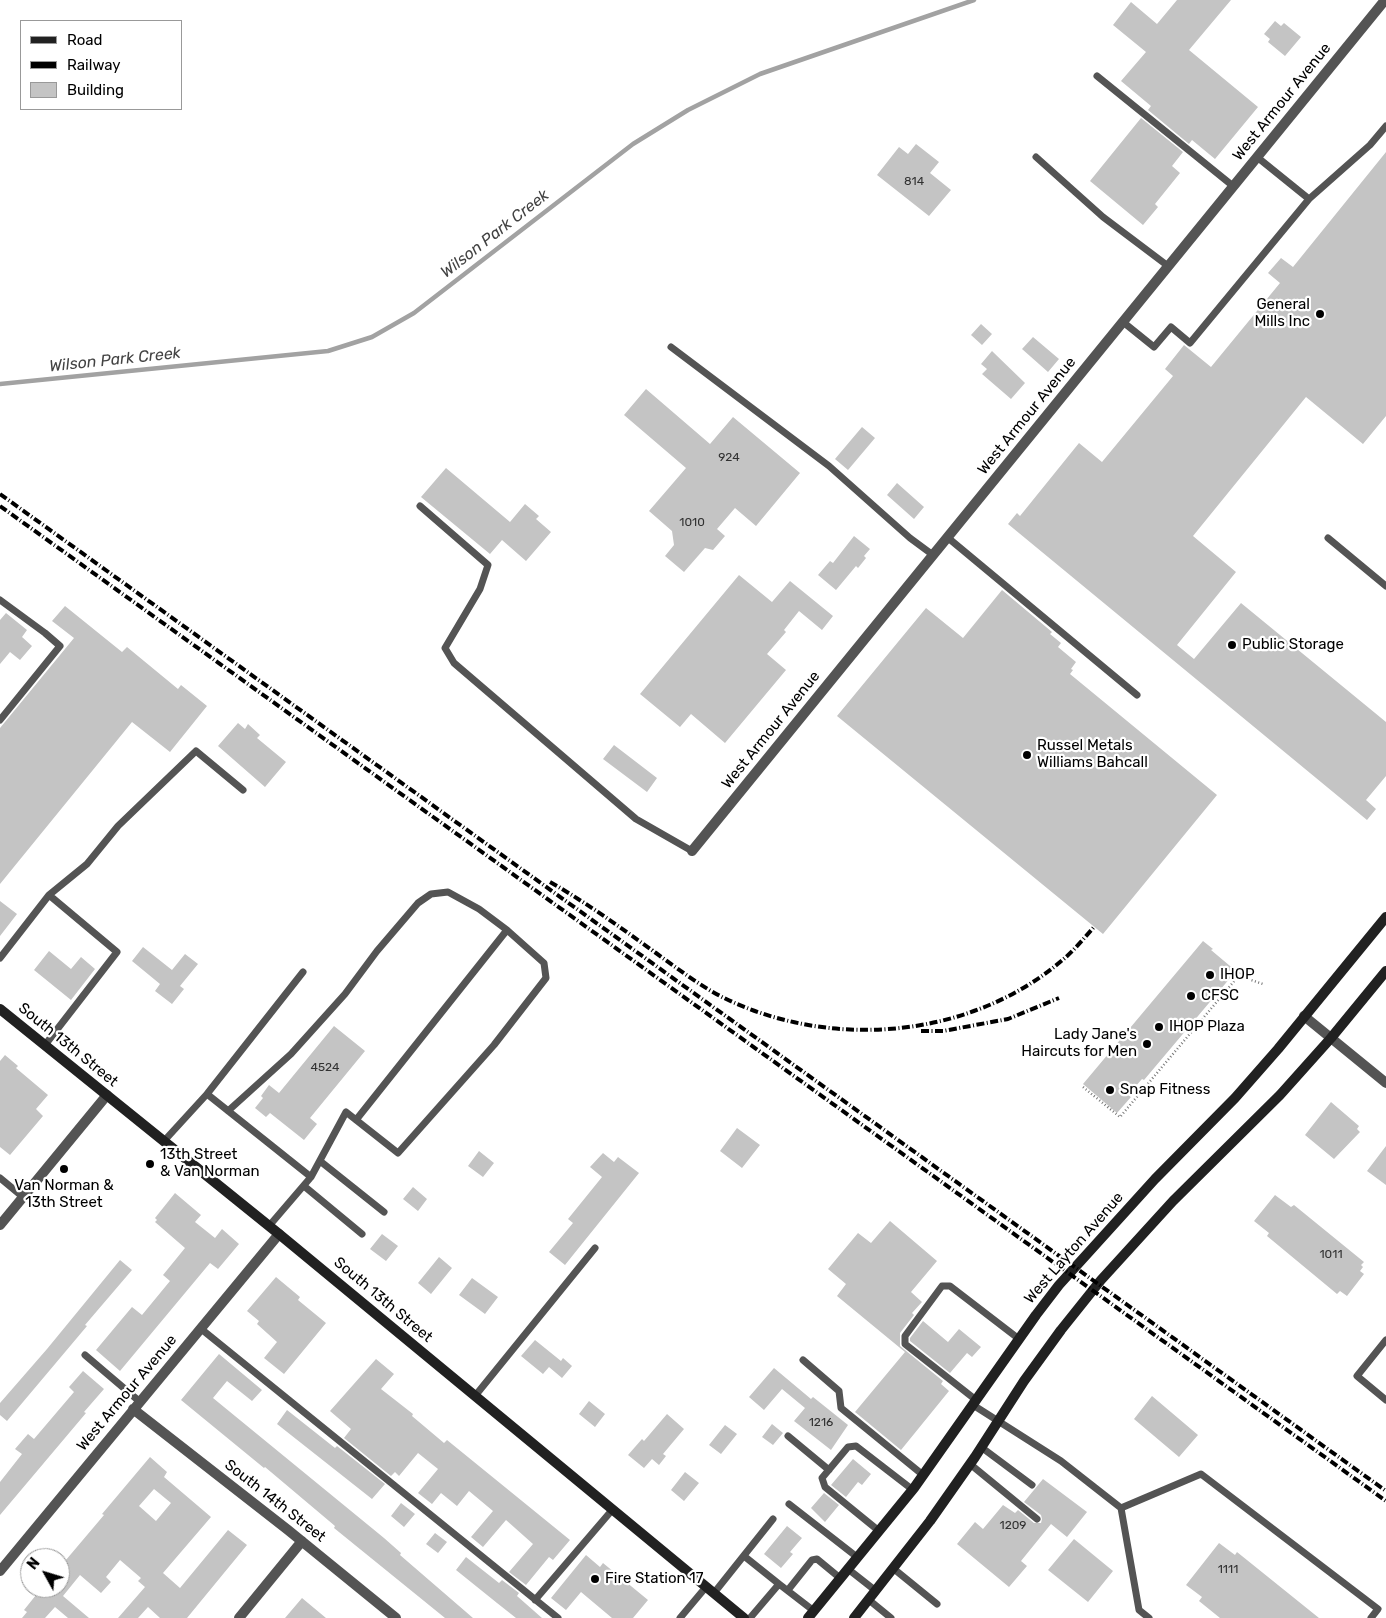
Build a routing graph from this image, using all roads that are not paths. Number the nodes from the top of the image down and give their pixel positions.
1 (1385, 0) edge
2 (1097, 76) dead end
3 (1386, 126) edge
4 (1036, 157) dead end
5 (1257, 157) junction
6 (1233, 186) junction
7 (1309, 199) junction
8 (1168, 266) junction
9 (1123, 322) junction
10 (671, 347) dead end
11 (420, 506) dead end
12 (948, 537) junction
13 (1328, 538) dead end
14 (933, 555) junction
15 (1386, 586) edge
16 (0, 600) edge
17 (1137, 695) dead end
18 (0, 720) edge
19 (243, 790) dead end
20 (692, 851) joint
21 (49, 895) junction
22 (1386, 917) edge
23 (507, 930) junction
24 (0, 958) edge
25 (1386, 971) edge
26 (303, 972) dead end
27 (0, 1009) edge
28 (1304, 1016) junction
29 (1331, 1038) junction
30 (45, 1045) junction
31 (1386, 1083) edge
32 (206, 1094) junction
33 (107, 1095) junction
34 (228, 1111) junction
35 (356, 1120) junction
36 (164, 1141) junction
37 (320, 1161) junction
38 (311, 1177) junction
39 (0, 1178) edge
40 (304, 1186) junction
41 (23, 1197) junction
42 (384, 1212) dead end
43 (0, 1225) edge
44 (269, 1226) junction
45 (279, 1234) junction
46 (362, 1234) dead end
47 (595, 1248) dead end
48 (200, 1328) junction
49 (1019, 1339) junction
50 (1386, 1340) edge
51 (85, 1355) dead end
52 (803, 1360) dead end
53 (475, 1396) junction
54 (1386, 1400) edge
55 (975, 1402) junction
56 (136, 1405) junction
57 (998, 1421) junction
58 (788, 1436) dead end
59 (982, 1447) junction
60 (970, 1464) junction
61 (829, 1470) junction
62 (923, 1475) junction
63 (1032, 1485) dead end
64 (913, 1490) junction
65 (789, 1504) dead end
66 (1120, 1508) junction
67 (613, 1509) junction
68 (773, 1519) dead end
69 (1037, 1519) dead end
70 (879, 1531) junction
71 (302, 1541) junction
72 (744, 1556) junction
73 (857, 1557) junction
74 (848, 1569) junction
75 (894, 1569) junction
76 (0, 1571) edge
77 (840, 1578) junction
78 (779, 1584) junction
79 (710, 1590) junction
80 (788, 1590) junction
81 (876, 1591) junction
82 (535, 1600) junction
83 (869, 1600) junction
84 (937, 1604) dead end
85 (811, 1614) edge
86 (239, 1618) edge
87 (396, 1618) edge
88 (558, 1618) edge
89 (680, 1618) edge
90 (744, 1618) edge
91 (750, 1618) edge
92 (854, 1618) edge
93 (891, 1618) edge
94 (1149, 1618) edge
95 (1372, 1618) edge

1 - 5 street, West Armour Avenue
2 - 6 lane
3 - 7 lane
4 - 8 lane
5 - 6 street, West Armour Avenue
5 - 7 lane
6 - 8 street, West Armour Avenue
7 - 9 lane
8 - 9 street, West Armour Avenue
9 - 12 street, West Armour Avenue
10 - 14 lane
11 - 20 lane
12 - 14 street, West Armour Avenue
12 - 17 lane
13 - 15 lane
14 - 20 street, West Armour Avenue
16 - 18 lane
19 - 21 lane
21 - 24 lane
21 - 30 lane
22 - 28 main road, West Layton Avenue
23 - 34 lane
23 - 35 lane
23 - 35 lane
25 - 29 main road
26 - 32 lane
27 - 30 main road, South 13th Street
28 - 29 street
28 - 49 main road, West Layton Avenue
29 - 31 street
29 - 57 main road
30 - 33 main road, South 13th Street
32 - 34 lane
32 - 36 lane
33 - 36 main road, South 13th Street
33 - 41 street
34 - 38 lane
35 - 37 lane
36 - 44 main road, South 13th Street
37 - 38 lane
37 - 42 lane
38 - 40 lane
39 - 41 lane
40 - 44 lane
40 - 46 lane
41 - 43 street
44 - 45 main road, South 13th Street
45 - 48 street, West Armour Avenue
45 - 53 main road, South 13th Street
47 - 53 lane
48 - 56 street, West Armour Avenue
48 - 82 lane
49 - 55 main road, West Layton Avenue
49 - 55 lane
50 - 54 lane
51 - 56 lane
52 - 62 lane
53 - 67 main road, South 13th Street
55 - 57 lane
55 - 62 main road, West Layton Avenue
56 - 71 street, South 14th Street
56 - 76 street, West Armour Avenue
57 - 59 main road
57 - 66 lane
58 - 61 lane
59 - 60 main road
59 - 63 lane
60 - 69 lane
60 - 75 main road
61 - 64 lane
61 - 70 lane
62 - 64 main road, West Layton Avenue
64 - 70 main road, West Layton Avenue
65 - 73 lane
66 - 94 lane
66 - 95 lane
67 - 79 main road, South 13th Street
67 - 82 lane
68 - 72 lane
70 - 73 main road, West Layton Avenue
71 - 86 street
71 - 87 street, South 14th Street
72 - 78 lane
72 - 79 lane
73 - 74 main road, West Layton Avenue
74 - 77 main road, West Layton Avenue
74 - 81 lane
75 - 81 main road
75 - 84 lane
77 - 80 lane
77 - 85 main road, West Layton Avenue
78 - 80 lane
78 - 91 lane
79 - 89 lane
79 - 90 main road, South 13th Street
80 - 85 lane
81 - 83 main road
82 - 88 lane
83 - 92 main road
83 - 93 lane

